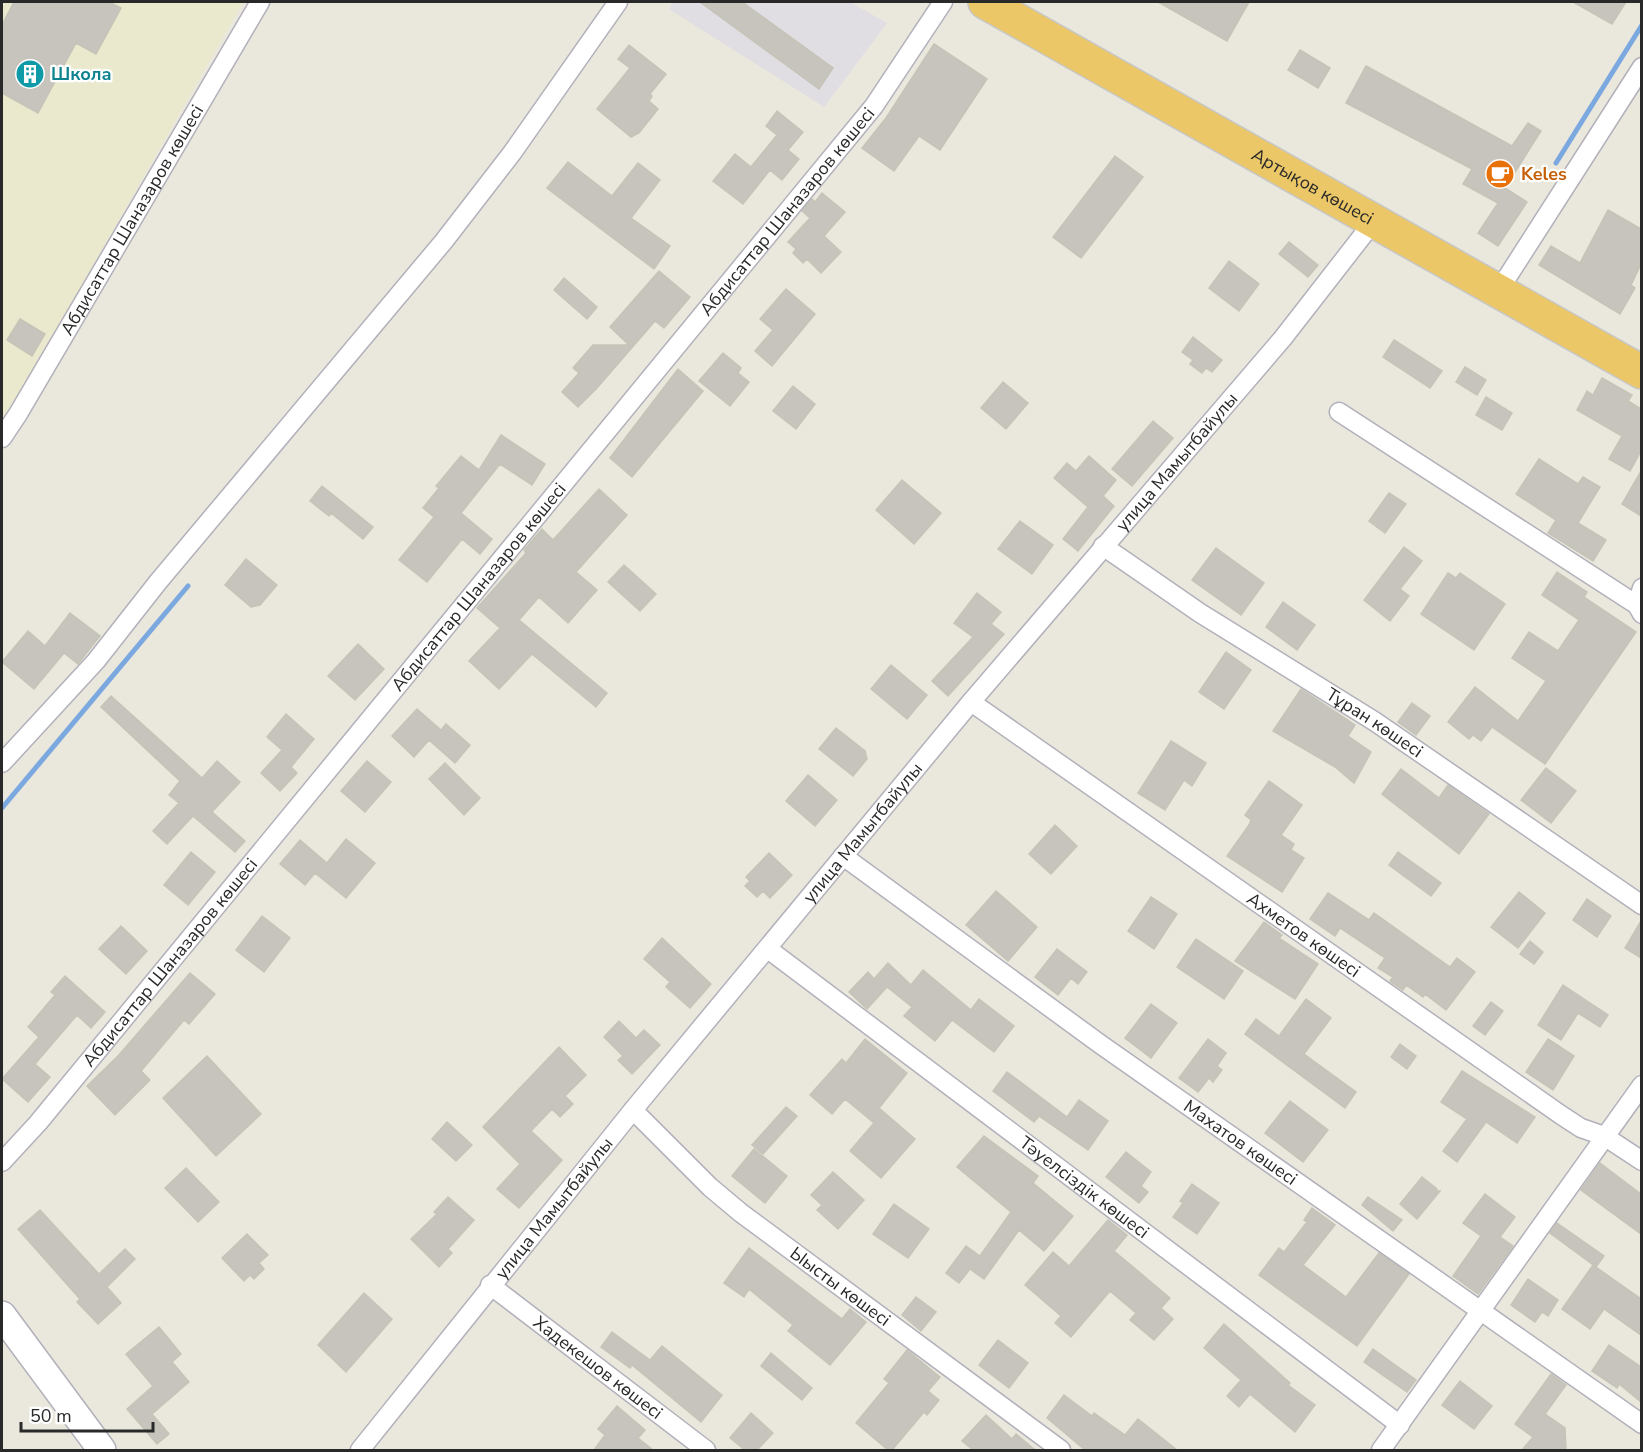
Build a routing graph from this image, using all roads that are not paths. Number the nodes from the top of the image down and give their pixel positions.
1 (260, 2) edge
2 (618, 2) edge
3 (943, 2) edge
4 (985, 2) edge
5 (1638, 79) edge
6 (1374, 221) junction
7 (1499, 290) junction
8 (1641, 372) edge
9 (1339, 412) dead end
10 (2, 438) edge
11 (1103, 546) junction
12 (1641, 588) edge
13 (1639, 610) edge
14 (970, 702) junction
15 (2, 763) edge
16 (843, 856) junction
17 (1641, 905) edge
18 (768, 949) junction
19 (1641, 1085) edge
20 (633, 1110) junction
21 (1604, 1136) junction
22 (1641, 1161) edge
23 (2, 1162) edge
24 (490, 1285) junction
25 (1483, 1311) junction
26 (2, 1315) edge
27 (1641, 1424) edge
28 (1400, 1425) junction
29 (102, 1450) edge
30 (360, 1450) edge
31 (706, 1450) edge
32 (1061, 1450) edge
33 (1381, 1450) edge

1 - 10 street, Абдисаттар Шаназаров көшесі
2 - 15 street
3 - 23 street, Абдисаттар Шаназаров көшесі
4 - 6 highway, Артықов көшесі
5 - 7 street
6 - 7 highway, Артықов көшесі
6 - 11 street, улица Мамытбайулы
7 - 8 highway, Артықов көшесі
9 - 13 street
11 - 14 street, улица Мамытбайулы
11 - 17 street, Тұран көшесі
12 - 13 street
14 - 16 street, улица Мамытбайулы
14 - 21 street, Ахметов көшесі
16 - 18 street, улица Мамытбайулы
16 - 25 street, Махатов көшесі
18 - 20 street, улица Мамытбайулы
18 - 28 street, Тәуелсіздік көшесі
19 - 21 street
20 - 24 street, улица Мамытбайулы
20 - 32 street, Ыысты көшесі
21 - 22 street, Ахметов көшесі
21 - 25 street
24 - 30 street, улица Мамытбайулы
24 - 31 street, Хадекешов көшесі
25 - 27 street, Махатов көшесі
25 - 28 street
26 - 29 street
28 - 33 street

